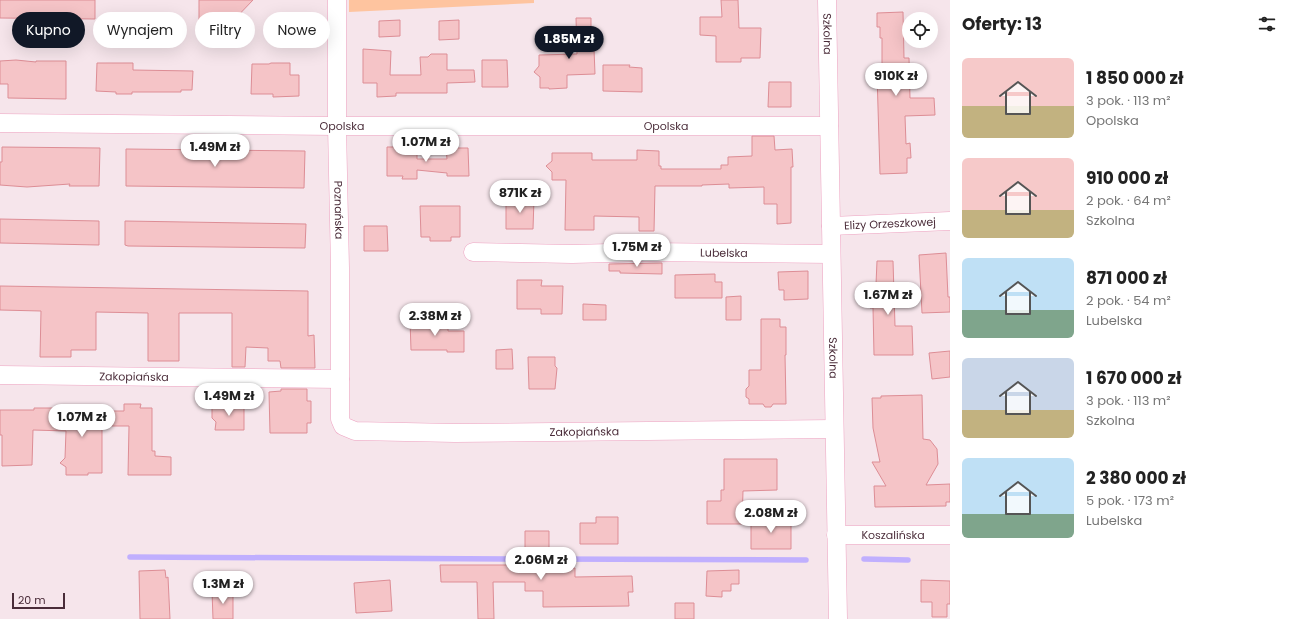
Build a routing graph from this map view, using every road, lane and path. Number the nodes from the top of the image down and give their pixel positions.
1 (337, 0) edge
2 (827, 0) edge
3 (0, 123) edge
4 (337, 126) junction
5 (828, 126) junction
6 (950, 221) edge
7 (831, 226) junction
8 (473, 252) dead end
9 (831, 254) junction
10 (0, 375) edge
11 (340, 379) junction
12 (340, 419) joint
13 (834, 429) junction
14 (836, 535) junction
15 (950, 535) edge
16 (838, 619) edge

1 - 4 street, Poznańska
2 - 5 street, Szkolna
3 - 4 street, Opolska
4 - 5 street, Opolska
4 - 11 street, Poznańska
5 - 7 street, Szkolna
6 - 7 street, Elizy Orzeszkowej
7 - 9 street, Szkolna
8 - 9 street, Lubelska
9 - 13 street, Szkolna
10 - 11 street, Zakopiańska
11 - 12 street, Poznańska
12 - 13 street, Zakopiańska
13 - 14 street, Szkolna
14 - 15 street, Koszalińska
14 - 16 street, Szkolna

